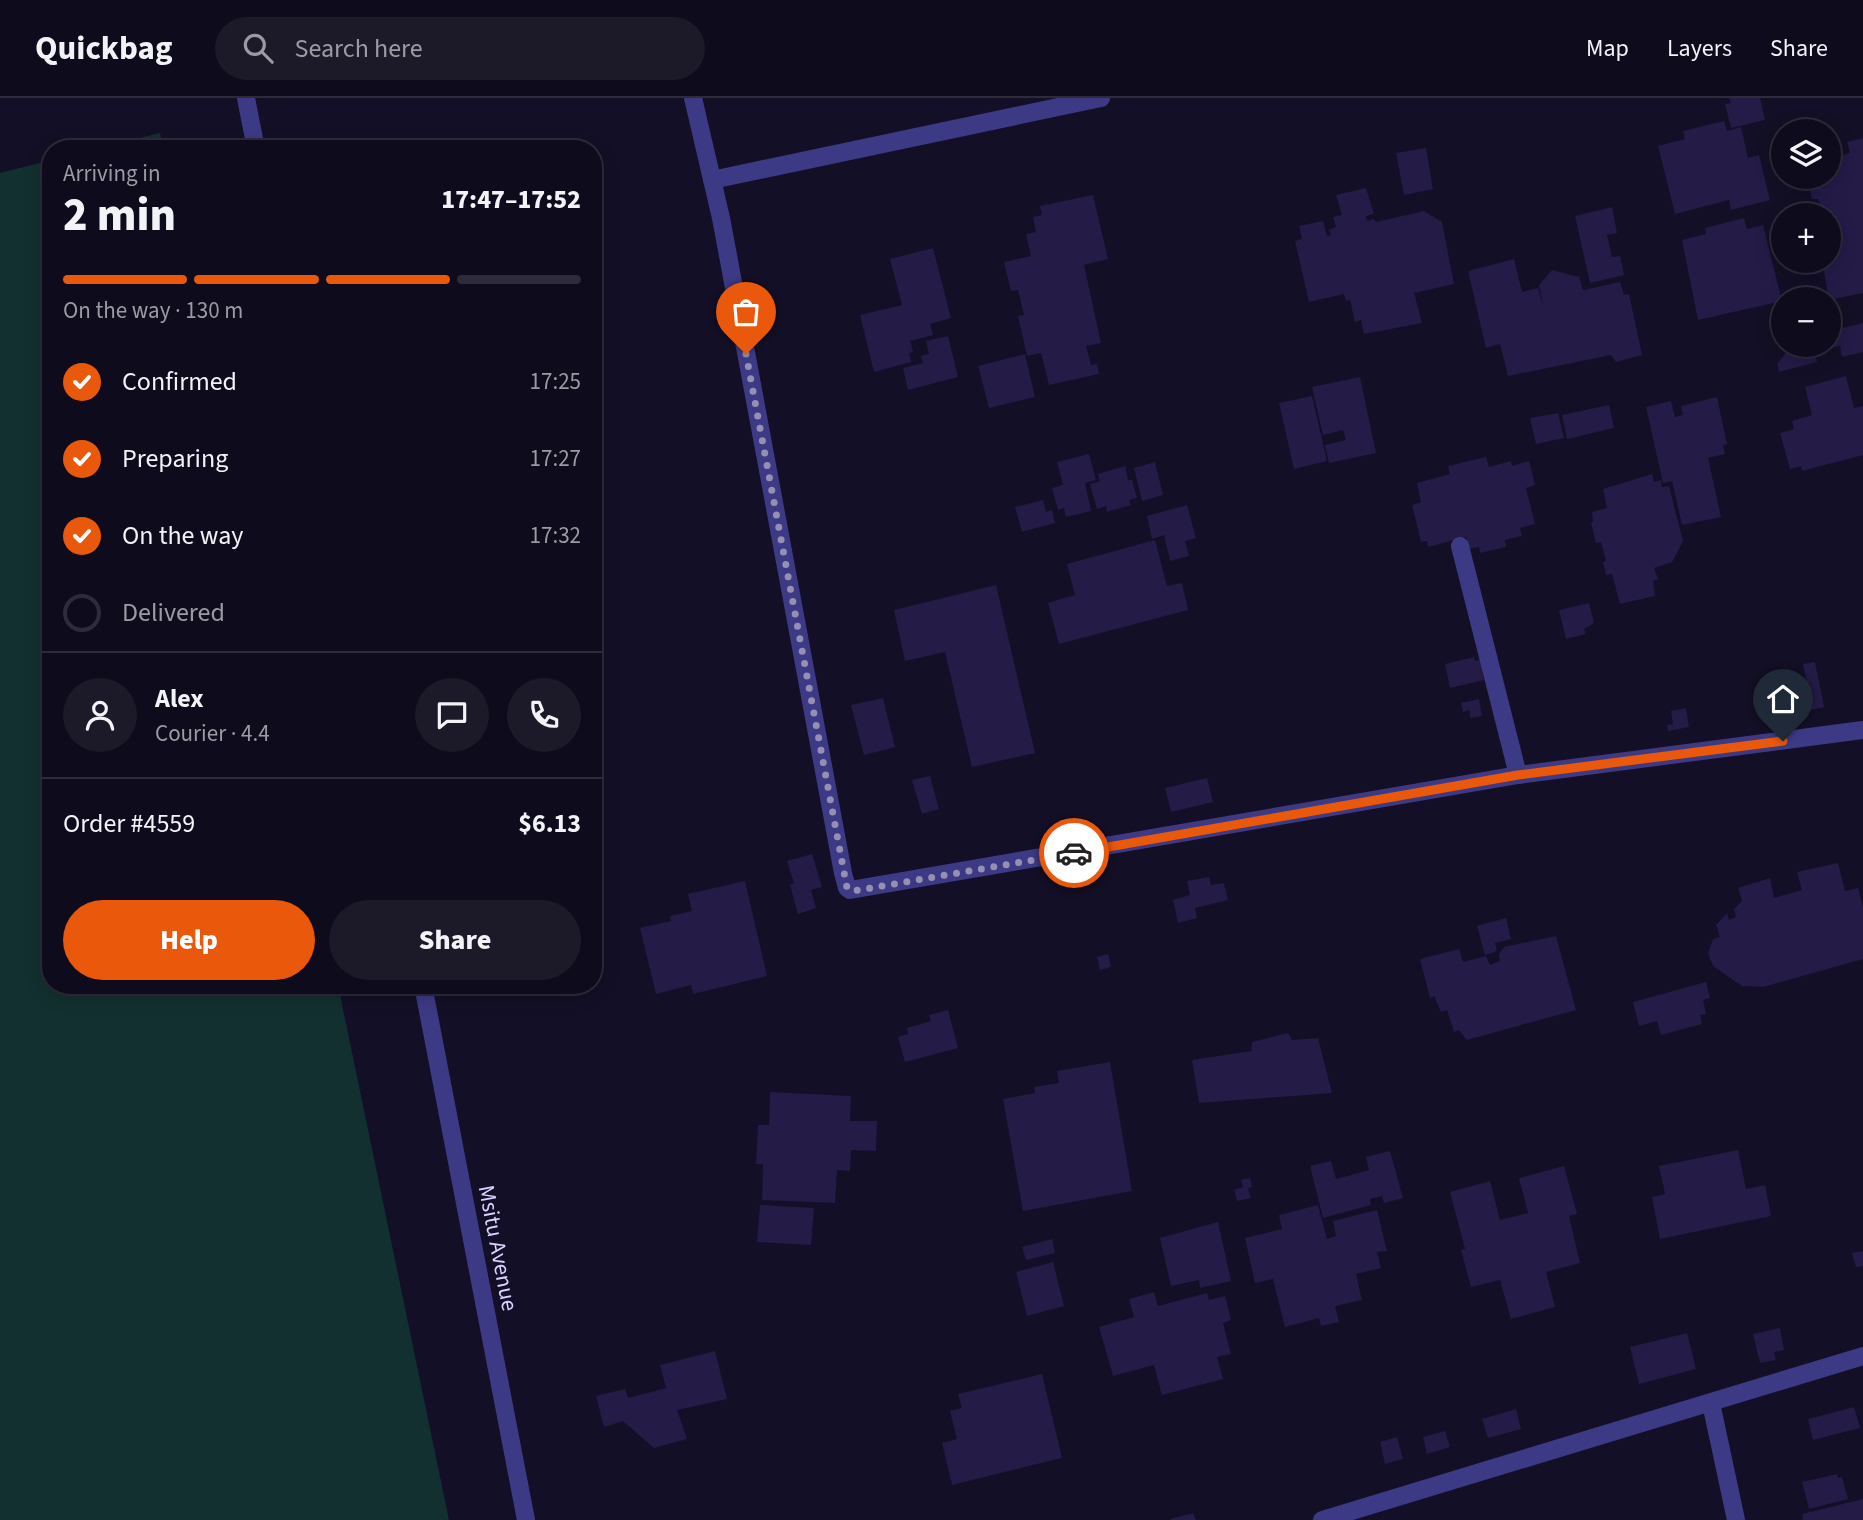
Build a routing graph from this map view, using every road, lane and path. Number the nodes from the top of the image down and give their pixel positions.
1 (246, 98) edge
2 (693, 98) edge
3 (1101, 98) edge
4 (254, 140) edge
5 (712, 180) junction
6 (1460, 546) dead end
7 (1863, 730) edge
8 (1518, 775) junction
9 (425, 994) edge
10 (1863, 1356) edge
11 (1711, 1403) junction
12 (526, 1520) edge
13 (1322, 1520) edge
14 (1737, 1520) edge

1 - 4 street
2 - 5 street
3 - 5 street
5 - 8 street
6 - 8 street
7 - 8 street
9 - 12 street, Msitu Avenue
10 - 11 street
11 - 13 street
11 - 14 street

